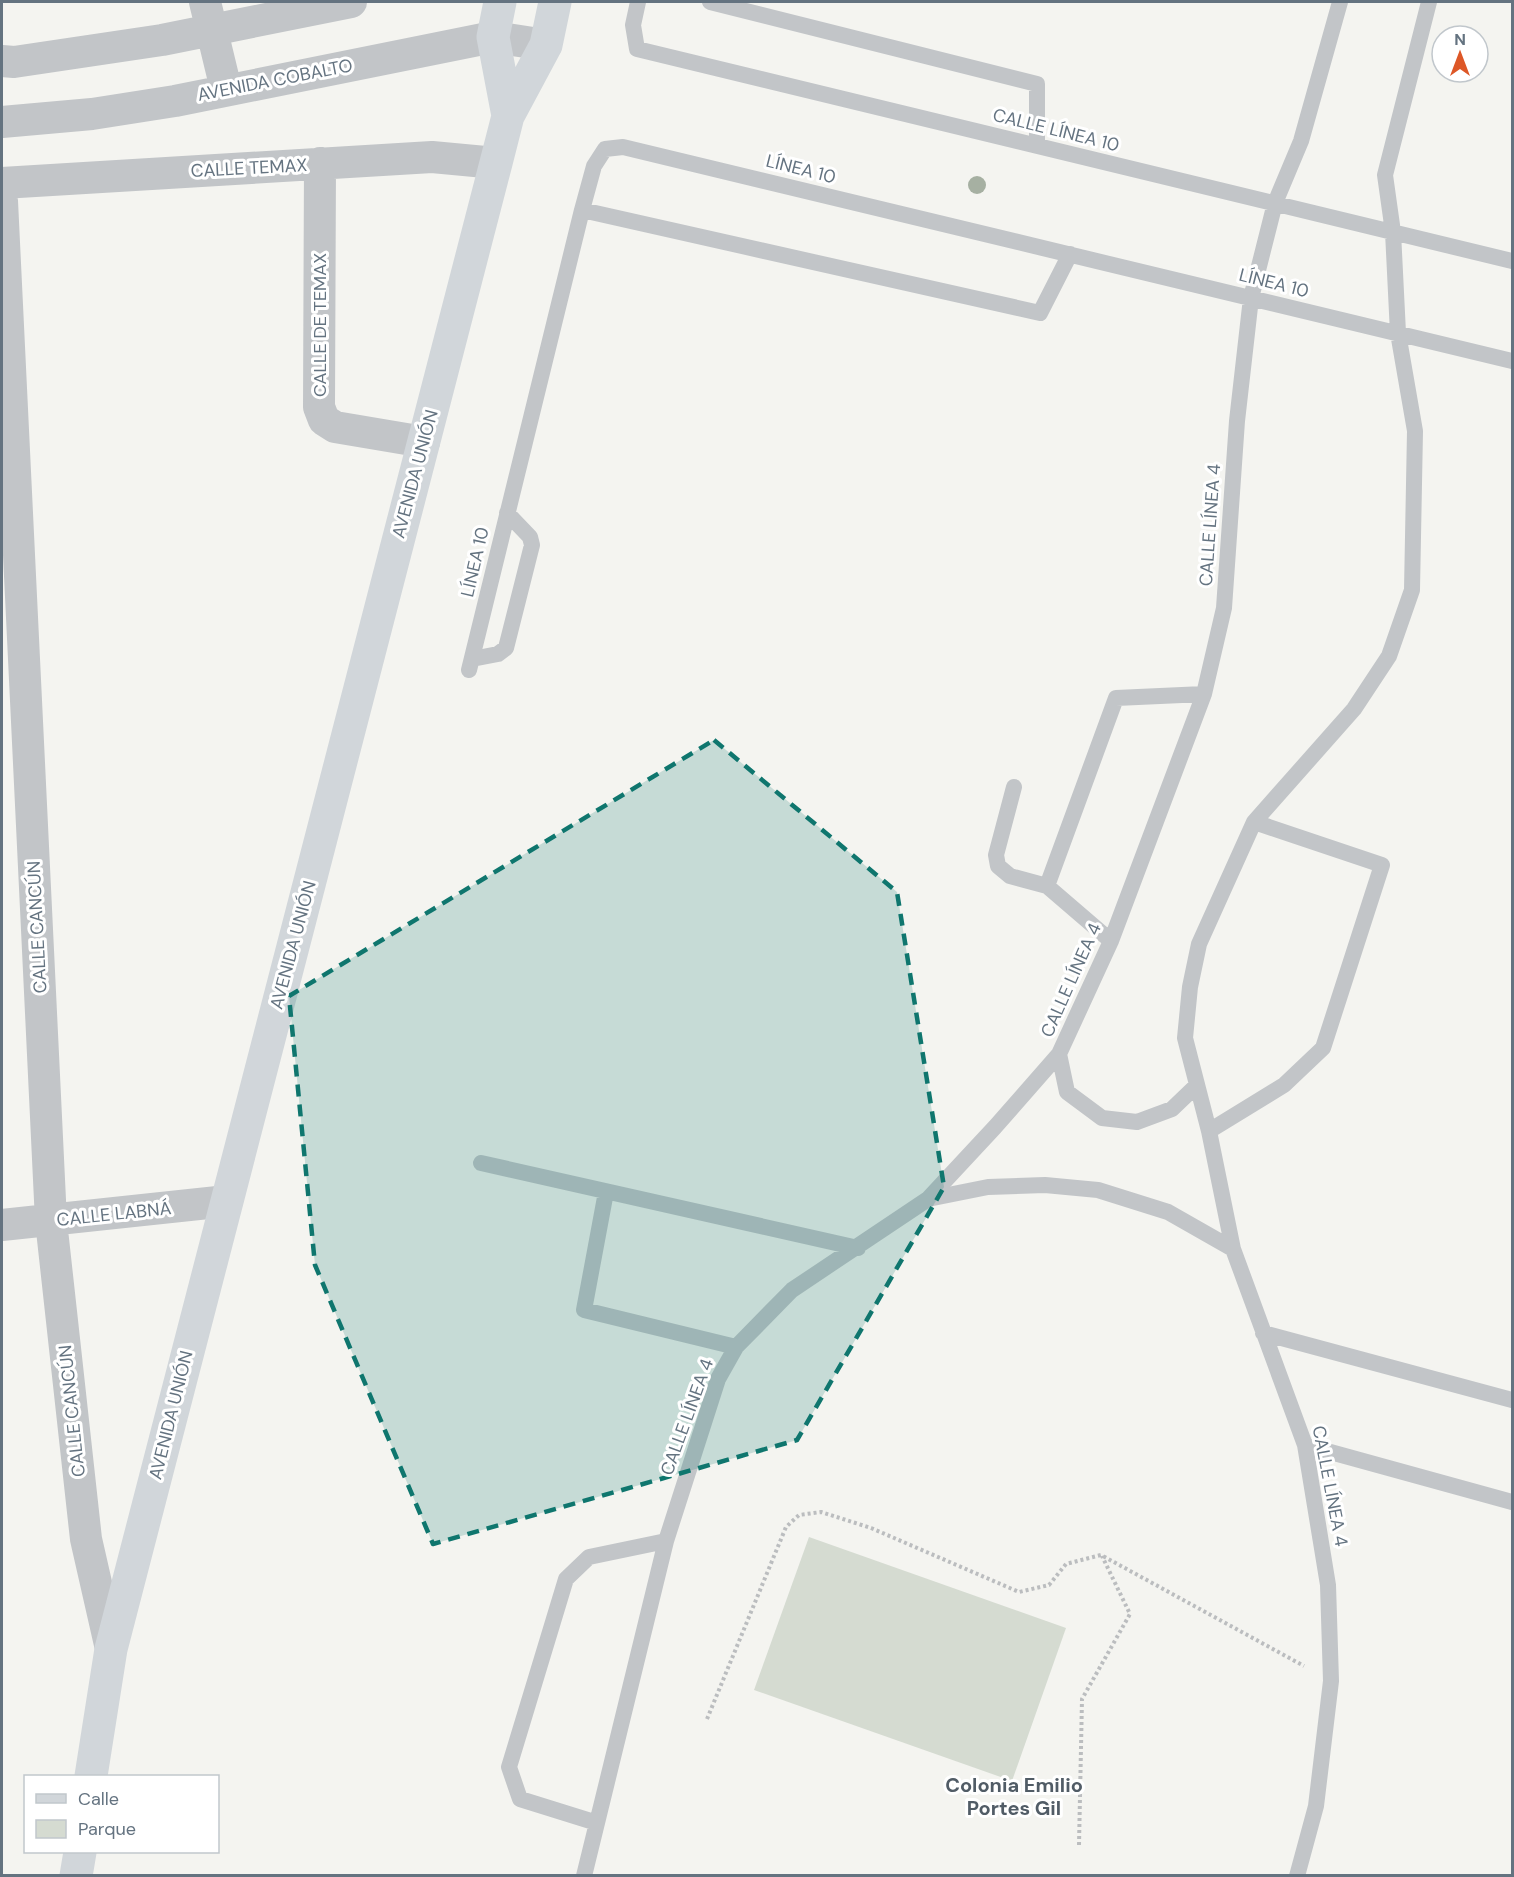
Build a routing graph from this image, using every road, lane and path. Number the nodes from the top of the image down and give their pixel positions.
1 (351, 2) edge
2 (500, 2) edge
3 (555, 2) edge
4 (638, 2) edge
5 (710, 2) edge
6 (1340, 2) edge
7 (1429, 2) edge
8 (207, 15) edge
9 (493, 37) junction
10 (546, 45) junction
11 (2, 61) edge
12 (226, 89) junction
13 (508, 116) junction
14 (2, 122) edge
15 (1037, 146) junction
16 (320, 163) junction
17 (496, 163) junction
18 (2, 183) edge
19 (2, 201) edge
20 (1275, 203) junction
21 (582, 210) junction
22 (1393, 232) junction
23 (1070, 254) junction
24 (1512, 261) edge
25 (1251, 298) junction
26 (1398, 333) junction
27 (1512, 361) edge
28 (423, 442) junction
29 (507, 513) junction
30 (1204, 694) junction
31 (1014, 788) dead end
32 (1254, 822) junction
33 (1047, 886) junction
34 (1111, 941) junction
35 (1059, 1053) junction
36 (1196, 1086) junction
37 (1209, 1131) junction
38 (481, 1163) dead end
39 (606, 1192) junction
40 (928, 1199) junction
41 (226, 1201) junction
42 (51, 1221) junction
43 (2, 1225) edge
44 (858, 1248) junction
45 (1233, 1250) junction
46 (1263, 1333) junction
47 (736, 1347) junction
48 (1512, 1400) edge
49 (1305, 1445) junction
50 (1512, 1502) edge
51 (666, 1541) junction
52 (1101, 1555) junction
53 (111, 1649) junction
54 (1331, 1681) junction
55 (707, 1719) dead end
56 (91, 1775) edge
57 (597, 1823) junction
58 (1079, 1845) dead end
59 (80, 1853) edge
60 (76, 1875) edge
61 (584, 1875) edge
62 (1297, 1875) edge

1 - 8 street
2 - 9 street, AVENIDA UNIÓN
3 - 10 street, AVENIDA UNIÓN
4 - 15 lane, CALLE LÍNEA 10
5 - 15 lane
6 - 20 lane, CALLE LÍNEA 4
7 - 22 lane, CALLE LÍNEA 4
8 - 11 street
8 - 12 street
9 - 10 street, AVENIDA COBALTO
9 - 12 street, AVENIDA COBALTO
9 - 13 street, AVENIDA UNIÓN
10 - 13 street, AVENIDA UNIÓN
12 - 14 street, AVENIDA COBALTO
13 - 17 street, AVENIDA UNIÓN
15 - 20 lane, CALLE LÍNEA 10
16 - 17 street, CALLE TEMAX
16 - 18 street, CALLE TEMAX
16 - 28 street, CALLE DE TEMAX
17 - 28 street, AVENIDA UNIÓN
19 - 42 street, CALLE CANCÚN
20 - 22 lane, CALLE LÍNEA 10
20 - 25 lane, CALLE LÍNEA 4
21 - 23 lane
21 - 23 lane, LÍNEA 10
21 - 29 lane, LÍNEA 10
22 - 24 lane, CALLE LÍNEA 10
22 - 26 lane, CALLE LÍNEA 4
23 - 25 lane, LÍNEA 10
25 - 26 lane, LÍNEA 10
25 - 30 lane, CALLE LÍNEA 4
26 - 27 lane, LÍNEA 10
26 - 32 lane, CALLE LÍNEA 4
28 - 41 street, AVENIDA UNIÓN
29 - 29 lane, LÍNEA 10
30 - 33 lane
30 - 34 lane, CALLE LÍNEA 4
31 - 33 lane
32 - 36 lane, CALLE LÍNEA 4
32 - 37 lane
33 - 34 lane
34 - 35 lane, CALLE LÍNEA 4
35 - 36 lane
35 - 40 lane, CALLE LÍNEA 4
36 - 37 lane, CALLE LÍNEA 4
37 - 45 lane, CALLE LÍNEA 4
38 - 39 lane
39 - 44 lane
39 - 47 lane
40 - 44 lane, CALLE LÍNEA 4
40 - 45 lane
41 - 42 street, CALLE LABNÁ
41 - 53 street, AVENIDA UNIÓN
42 - 43 street, CALLE LABNÁ
42 - 53 street, CALLE CANCÚN
44 - 47 lane, CALLE LÍNEA 4
45 - 46 lane, CALLE LÍNEA 4
46 - 48 lane
46 - 49 lane, CALLE LÍNEA 4
47 - 51 lane, CALLE LÍNEA 4
49 - 50 lane
49 - 54 lane, CALLE LÍNEA 4
51 - 57 lane, CALLE LÍNEA 4
51 - 57 lane
52 - 54 path
52 - 55 path
52 - 58 path
53 - 56 street, AVENIDA UNIÓN
54 - 62 lane, CALLE LÍNEA 4
57 - 61 lane, CALLE LÍNEA 4
59 - 60 street

